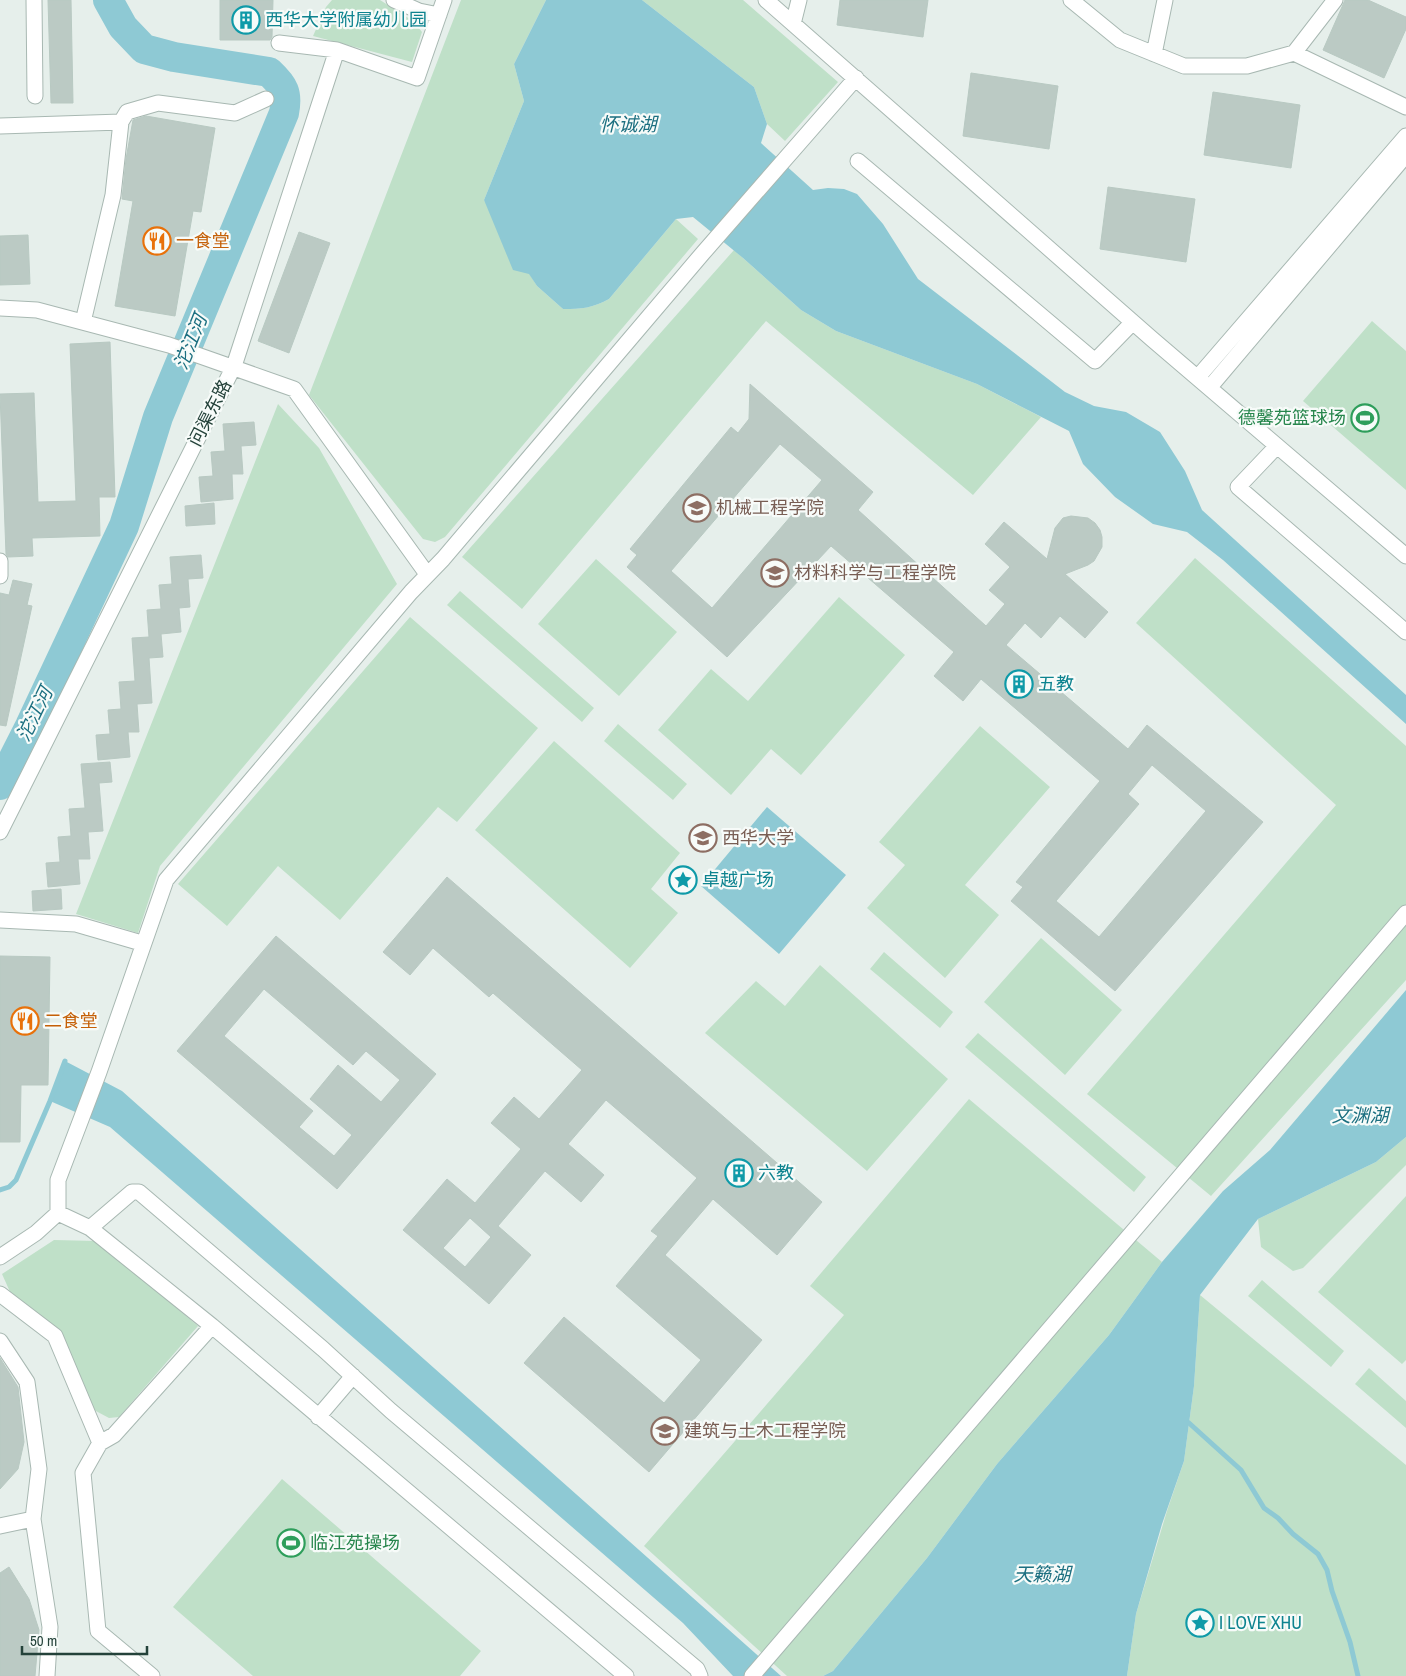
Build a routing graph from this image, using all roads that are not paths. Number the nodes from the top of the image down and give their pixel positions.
1 (34, 0) edge
2 (394, 0) edge
3 (444, 0) edge
4 (766, 0) edge
5 (799, 0) edge
6 (1070, 0) edge
7 (1165, 0) edge
8 (1335, 0) edge
9 (439, 15) junction
10 (793, 24) junction
11 (279, 43) dead end
12 (337, 50) junction
13 (1294, 53) junction
14 (1154, 54) junction
15 (856, 78) junction
16 (35, 96) dead end
17 (266, 99) dead end
18 (1406, 107) edge
19 (120, 122) junction
20 (0, 126) edge
21 (1406, 136) edge
22 (1406, 155) edge
23 (858, 161) dead end
24 (0, 308) edge
25 (83, 322) junction
26 (1133, 322) junction
27 (230, 365) junction
28 (1204, 382) junction
29 (1277, 446) junction
30 (1406, 556) edge
31 (0, 561) edge
32 (427, 574) junction
33 (0, 576) edge
34 (1406, 632) edge
35 (0, 832) edge
36 (1406, 913) edge
37 (0, 920) edge
38 (138, 942) dead end
39 (58, 1213) junction
40 (90, 1228) junction
41 (0, 1257) edge
42 (0, 1294) edge
43 (212, 1326) junction
44 (0, 1341) edge
45 (353, 1376) junction
46 (318, 1417) junction
47 (100, 1443) junction
48 (33, 1519) junction
49 (0, 1526) edge
50 (47, 1676) edge
51 (152, 1676) edge
52 (626, 1676) edge
53 (700, 1676) edge
54 (752, 1676) edge

1 - 16 street
2 - 9 street
3 - 9 street
4 - 10 street
5 - 10 street
6 - 14 street
7 - 14 street
8 - 13 street
9 - 12 street
10 - 15 street
11 - 12 street
12 - 27 street, 问渠东路
13 - 14 street
13 - 18 street
15 - 26 street
15 - 32 street
17 - 19 street
19 - 20 street
19 - 25 street
21 - 28 street
22 - 28 street
23 - 26 street
24 - 25 street
25 - 27 street
26 - 28 street
27 - 32 street
27 - 35 street, 问渠东路
28 - 29 street
29 - 30 street
29 - 34 street
31 - 33 street
32 - 39 street
36 - 54 street
37 - 38 street
39 - 40 street
39 - 41 street
40 - 43 street
40 - 45 street
42 - 47 street
43 - 46 street
43 - 47 street
44 - 48 street
45 - 46 street
45 - 53 street
46 - 52 street
47 - 51 street
48 - 49 street
48 - 50 street

